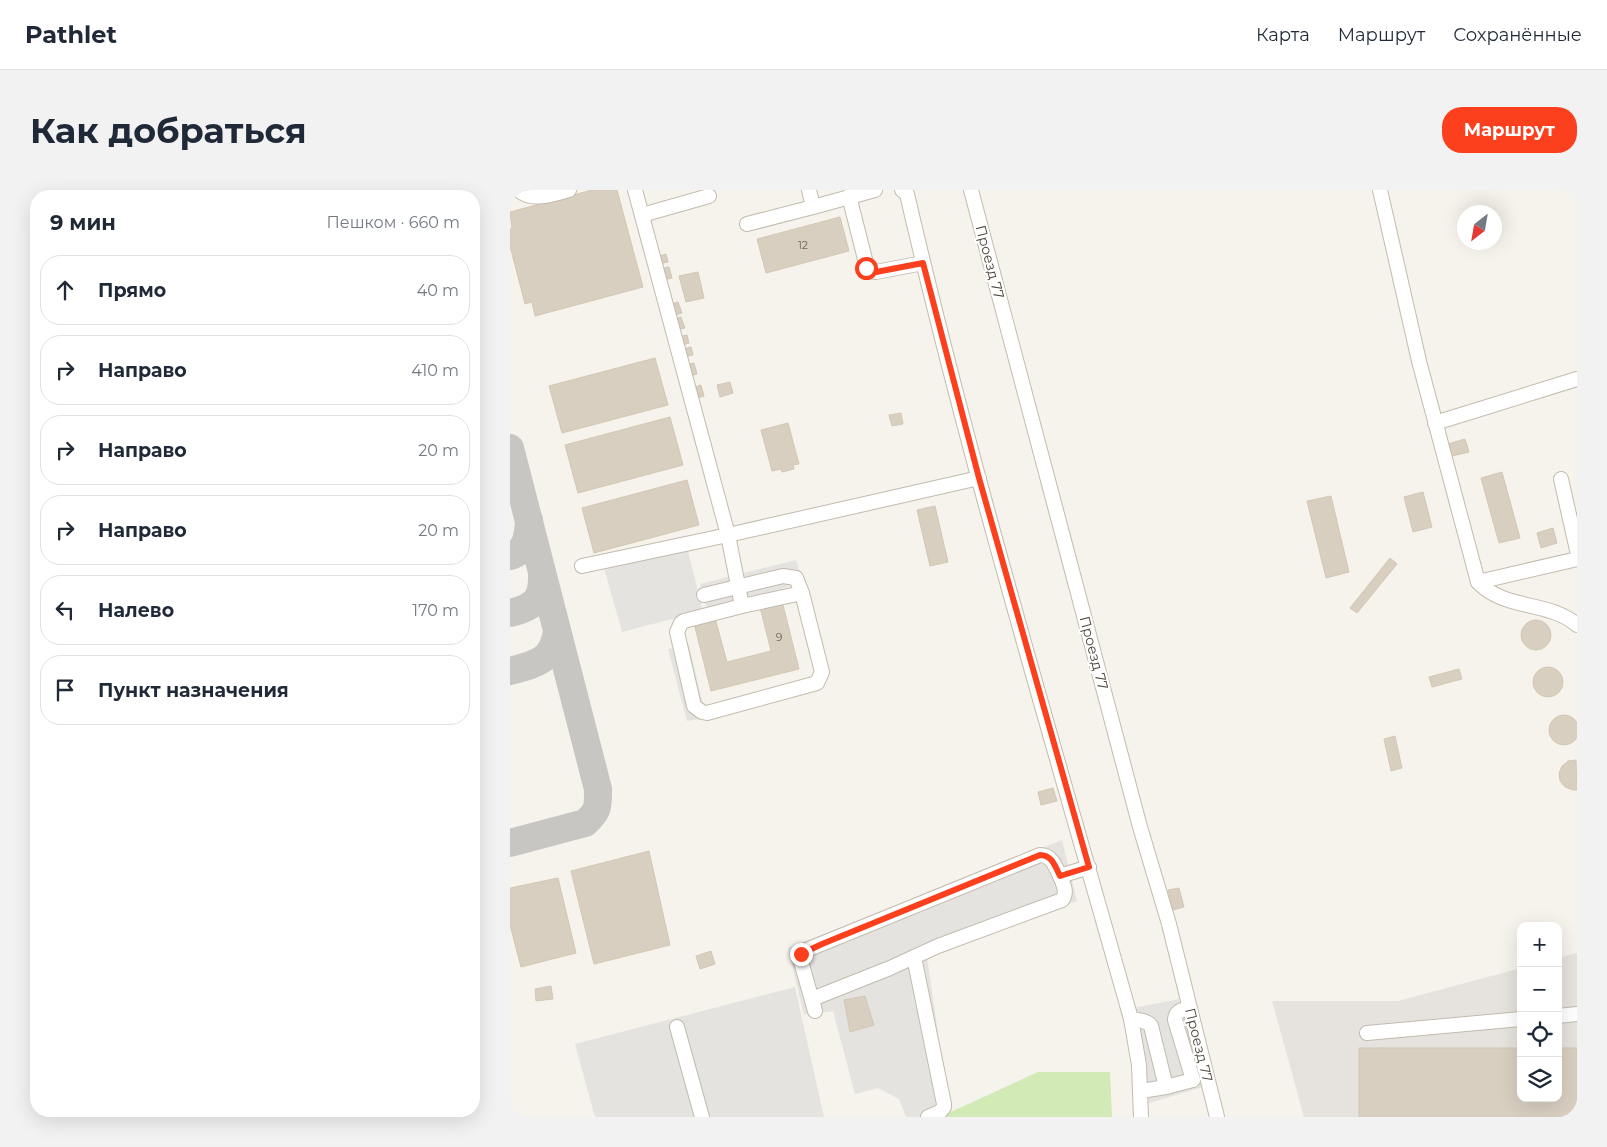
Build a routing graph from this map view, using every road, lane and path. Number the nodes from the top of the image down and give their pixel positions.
1 (518, 190) edge
2 (569, 190) edge
3 (635, 190) edge
4 (809, 190) edge
5 (875, 190) edge
6 (902, 190) edge
7 (971, 190) edge
8 (1380, 190) edge
9 (709, 196) dead end
10 (850, 196) junction
11 (813, 207) junction
12 (642, 215) junction
13 (747, 224) dead end
14 (923, 263) junction
15 (1577, 379) edge
16 (1435, 424) junction
17 (979, 478) junction
18 (1561, 479) dead end
19 (728, 535) junction
20 (1577, 550) edge
21 (1577, 559) edge
22 (582, 566) dead end
23 (1478, 582) junction
24 (738, 587) junction
25 (802, 593) junction
26 (704, 595) dead end
27 (742, 606) junction
28 (1577, 625) edge
29 (1089, 867) junction
30 (1060, 876) junction
31 (914, 957) junction
32 (1189, 1008) junction
33 (1577, 1014) edge
34 (1562, 1016) edge
35 (1132, 1019) junction
36 (1517, 1019) edge
37 (677, 1028) dead end
38 (1367, 1033) dead end
39 (1208, 1076) junction
40 (1193, 1080) junction
41 (1166, 1087) junction
42 (1141, 1091) junction
43 (702, 1117) edge
44 (928, 1117) edge
45 (1141, 1117) edge
46 (1217, 1117) edge

1 - 2 street
3 - 12 street
4 - 11 street
5 - 10 street
6 - 14 street
7 - 32 street, Проезд 77
8 - 16 street
9 - 12 street
10 - 11 street
10 - 14 street
11 - 13 street
12 - 19 street
14 - 17 street
15 - 16 street
16 - 23 street
17 - 19 street
17 - 29 street
18 - 20 street
19 - 22 street
19 - 24 street
21 - 23 street
23 - 28 street
24 - 25 street
24 - 26 street
24 - 27 street
25 - 27 street
25 - 27 street
29 - 30 street
29 - 35 street
30 - 31 street
30 - 31 street
31 - 44 street
32 - 39 street, Проезд 77
32 - 40 street
33 - 34 street
35 - 41 street
35 - 42 street
36 - 38 street
37 - 43 street
39 - 40 street
39 - 46 street, Проезд 77
40 - 41 street
41 - 42 street
42 - 45 street

